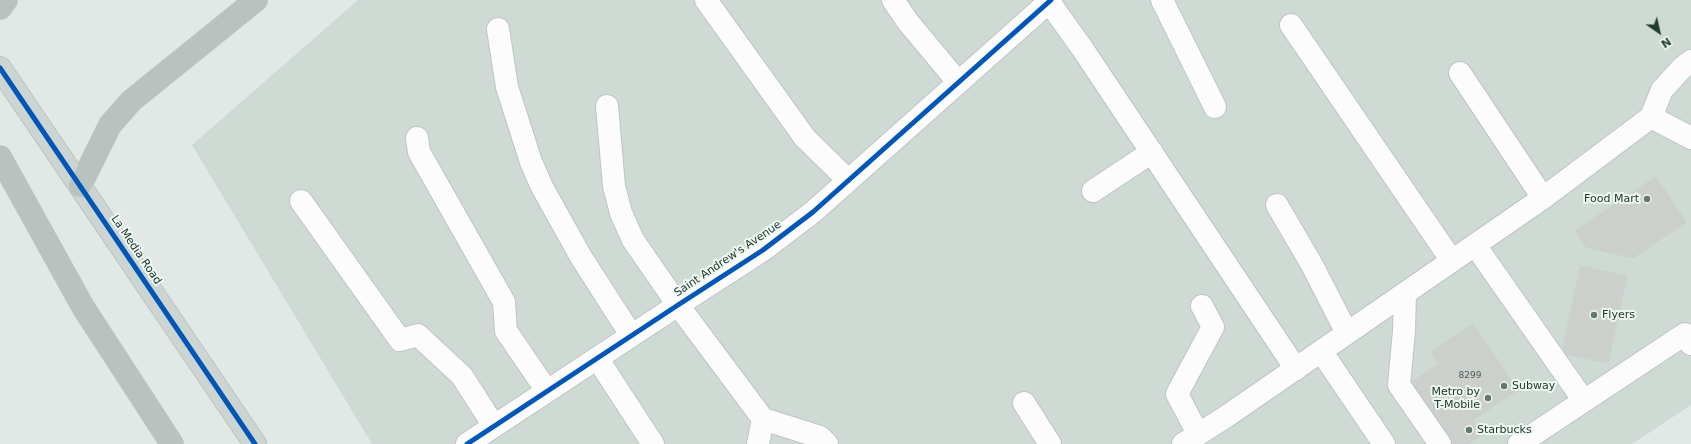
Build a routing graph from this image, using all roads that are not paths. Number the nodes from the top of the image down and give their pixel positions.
1 (6, 0) edge
2 (256, 0) edge
3 (706, 0) edge
4 (893, 0) edge
5 (1162, 0) edge
6 (1050, 1) edge
7 (0, 8) edge
8 (1291, 25) dead end
9 (498, 29) dead end
10 (1691, 61) edge
11 (0, 68) edge
12 (1460, 73) dead end
13 (958, 82) junction
14 (607, 106) dead end
15 (1215, 107) dead end
16 (1651, 117) junction
17 (417, 138) dead end
18 (1691, 138) edge
19 (1152, 152) junction
20 (0, 157) edge
21 (848, 180) junction
22 (80, 186) junction
23 (1093, 191) dead end
24 (1543, 198) junction
25 (301, 201) dead end
26 (1278, 205) dead end
27 (1474, 245) junction
28 (1452, 261) junction
29 (1405, 293) junction
30 (678, 305) junction
31 (1202, 306) dead end
32 (1346, 333) junction
33 (1689, 335) edge
34 (631, 336) junction
35 (1321, 351) junction
36 (597, 358) junction
37 (1296, 369) junction
38 (547, 391) junction
39 (1584, 401) junction
40 (1024, 403) dead end
41 (763, 419) junction
42 (494, 426) junction
43 (1191, 439) edge
44 (172, 444) edge
45 (255, 444) edge
46 (467, 444) edge
47 (653, 444) edge
48 (758, 444) edge
49 (827, 444) edge
50 (1050, 444) edge
51 (1384, 444) edge
52 (1440, 444) edge
53 (1519, 444) edge

1 - 7 highway
2 - 22 highway
3 - 21 street
4 - 13 street
5 - 15 street
6 - 13 street, Saint Andrew's Avenue
6 - 19 street
8 - 28 street
9 - 34 street
10 - 16 street
11 - 22 main road, La Media Road
12 - 24 street
13 - 21 street, Saint Andrew's Avenue
14 - 30 street
16 - 18 street
16 - 24 street
17 - 38 street
19 - 23 street
19 - 37 street
20 - 44 highway
21 - 30 street, Saint Andrew's Avenue
22 - 45 main road, La Media Road
24 - 27 street
25 - 42 street
26 - 32 street
27 - 28 street
27 - 39 street
28 - 29 street
29 - 32 street
29 - 52 street
30 - 34 street, Saint Andrew's Avenue
30 - 41 street
31 - 43 street
32 - 35 street
33 - 39 street
34 - 36 street, Saint Andrew's Avenue
35 - 37 street
35 - 51 street
36 - 38 street, Saint Andrew's Avenue
36 - 47 street
37 - 43 street
38 - 42 street, Saint Andrew's Avenue
39 - 53 street
40 - 50 street
41 - 48 street
41 - 49 street
42 - 46 street, Saint Andrew's Avenue

